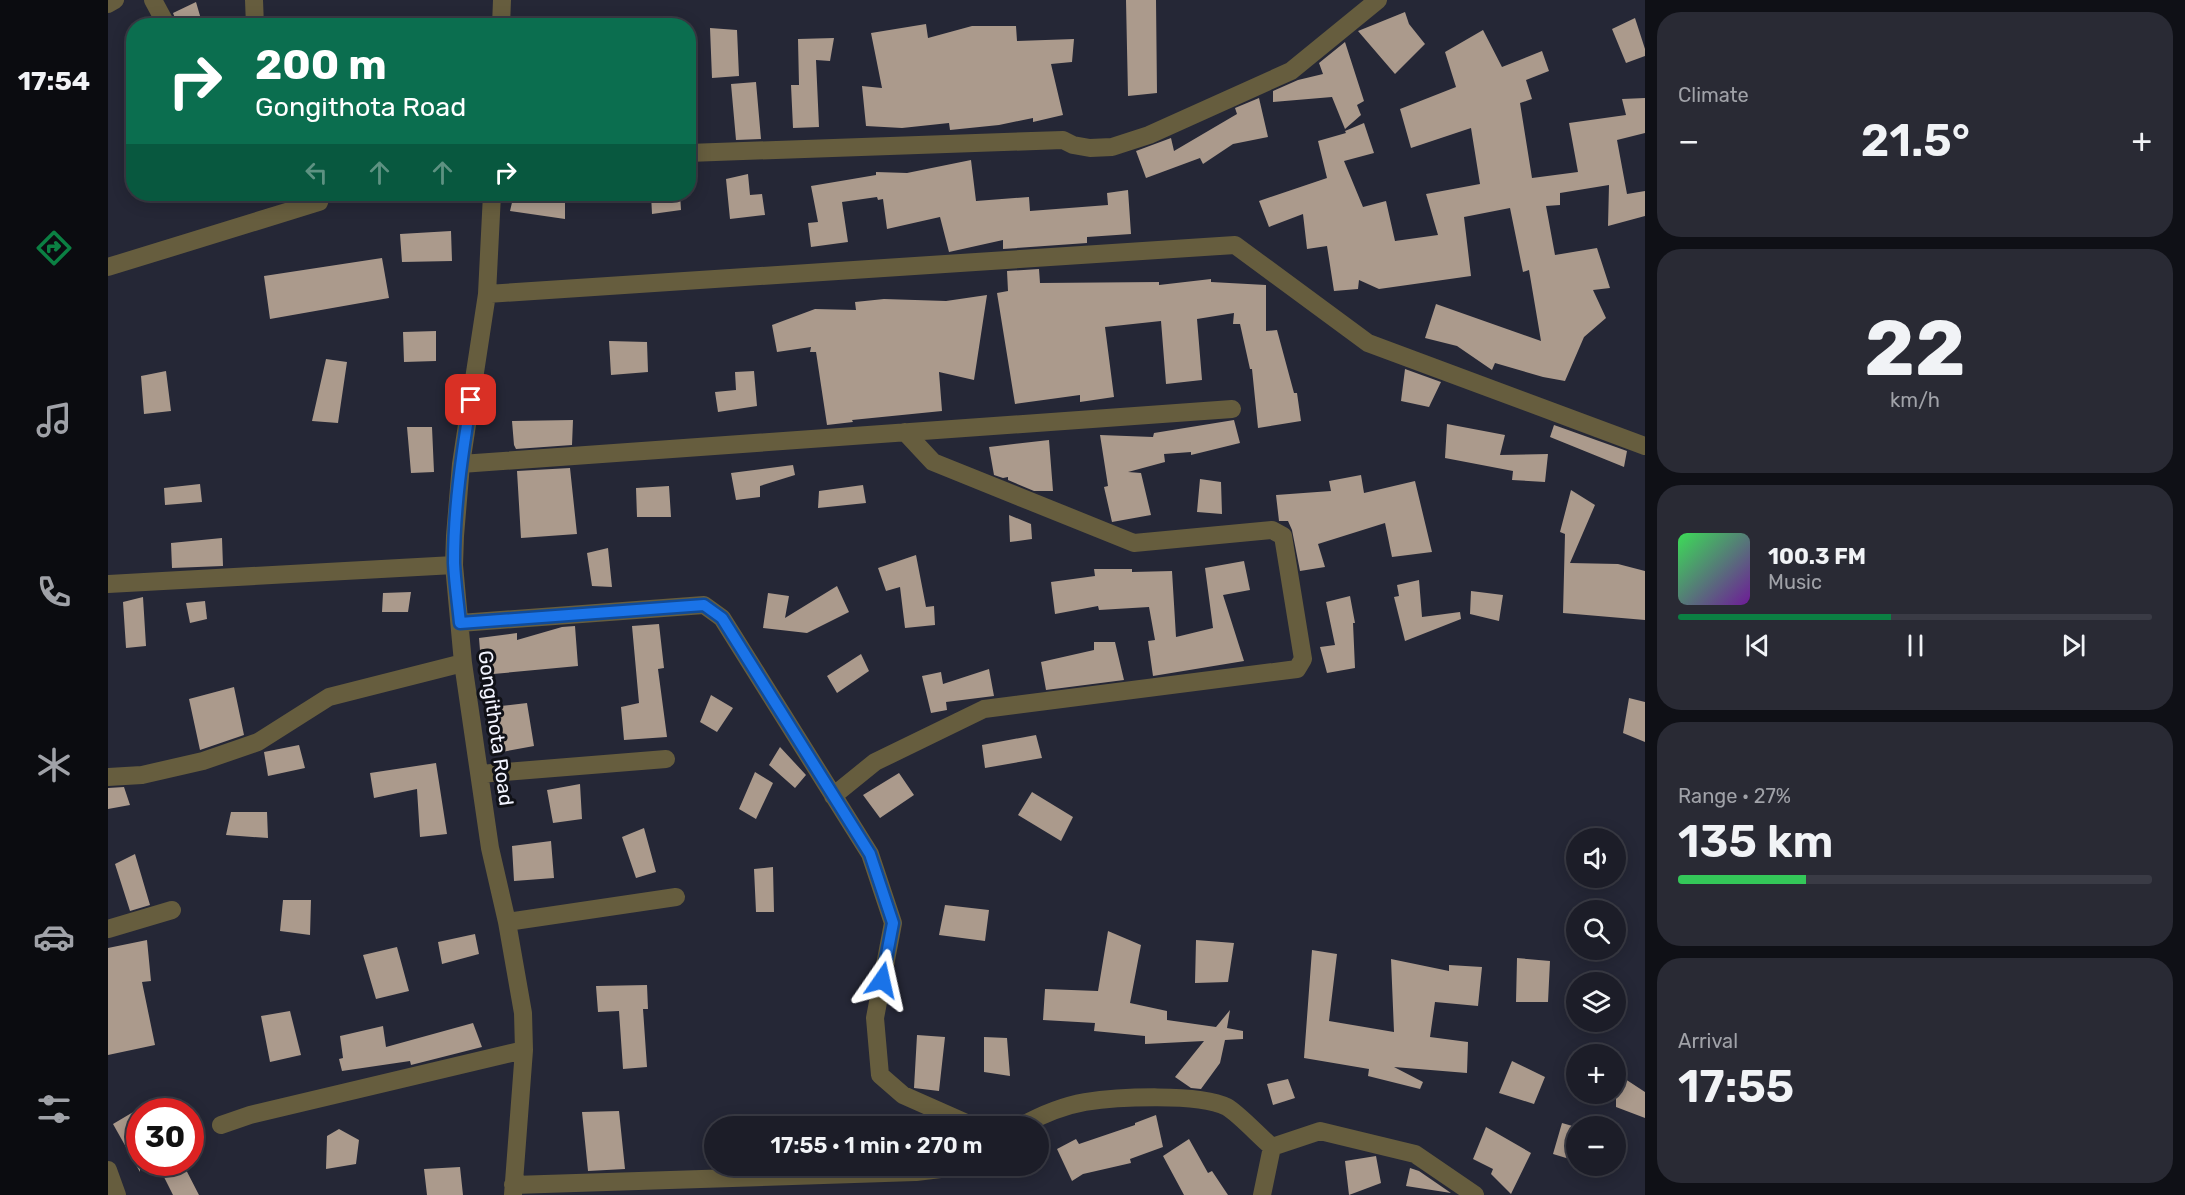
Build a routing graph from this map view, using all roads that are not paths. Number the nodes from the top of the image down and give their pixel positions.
1 (115, 0) edge
2 (153, 0) edge
3 (254, 0) edge
4 (501, 0) edge
5 (1378, 0) edge
6 (108, 4) edge
7 (163, 18) edge
8 (255, 18) edge
9 (501, 18) edge
10 (696, 153) edge
11 (319, 201) edge
12 (492, 201) edge
13 (108, 267) edge
14 (487, 294) junction
15 (1232, 409) dead end
16 (905, 432) junction
17 (1645, 446) edge
18 (461, 464) junction
19 (454, 565) junction
20 (108, 584) edge
21 (460, 623) junction
22 (463, 663) junction
23 (666, 759) dead end
24 (480, 774) junction
25 (108, 777) edge
26 (833, 796) junction
27 (676, 897) dead end
28 (172, 910) dead end
29 (507, 922) junction
30 (108, 929) edge
31 (524, 1050) junction
32 (950, 1116) edge
33 (1038, 1116) edge
34 (221, 1125) dead end
35 (1272, 1147) junction
36 (108, 1170) edge
37 (826, 1176) edge
38 (513, 1190) edge
39 (117, 1195) edge
40 (1262, 1195) edge
41 (1475, 1195) edge

1 - 6 street
2 - 7 street
3 - 8 street
4 - 9 street
5 - 10 street
11 - 13 street
12 - 14 street, Gongithota Road
14 - 17 street
14 - 18 street, Gongithota Road
15 - 16 street
16 - 18 street
16 - 26 street
18 - 19 street, Gongithota Road
19 - 20 street
19 - 21 street, Gongithota Road
21 - 22 street, Gongithota Road
21 - 26 street
22 - 24 street, Gongithota Road
22 - 25 street
23 - 24 street
24 - 29 street, Gongithota Road
26 - 32 street
27 - 29 street
28 - 30 street
29 - 31 street, Gongithota Road
31 - 34 street
31 - 38 street, Gongithota Road
33 - 35 street
35 - 40 street
35 - 41 street
36 - 39 street
37 - 38 street

